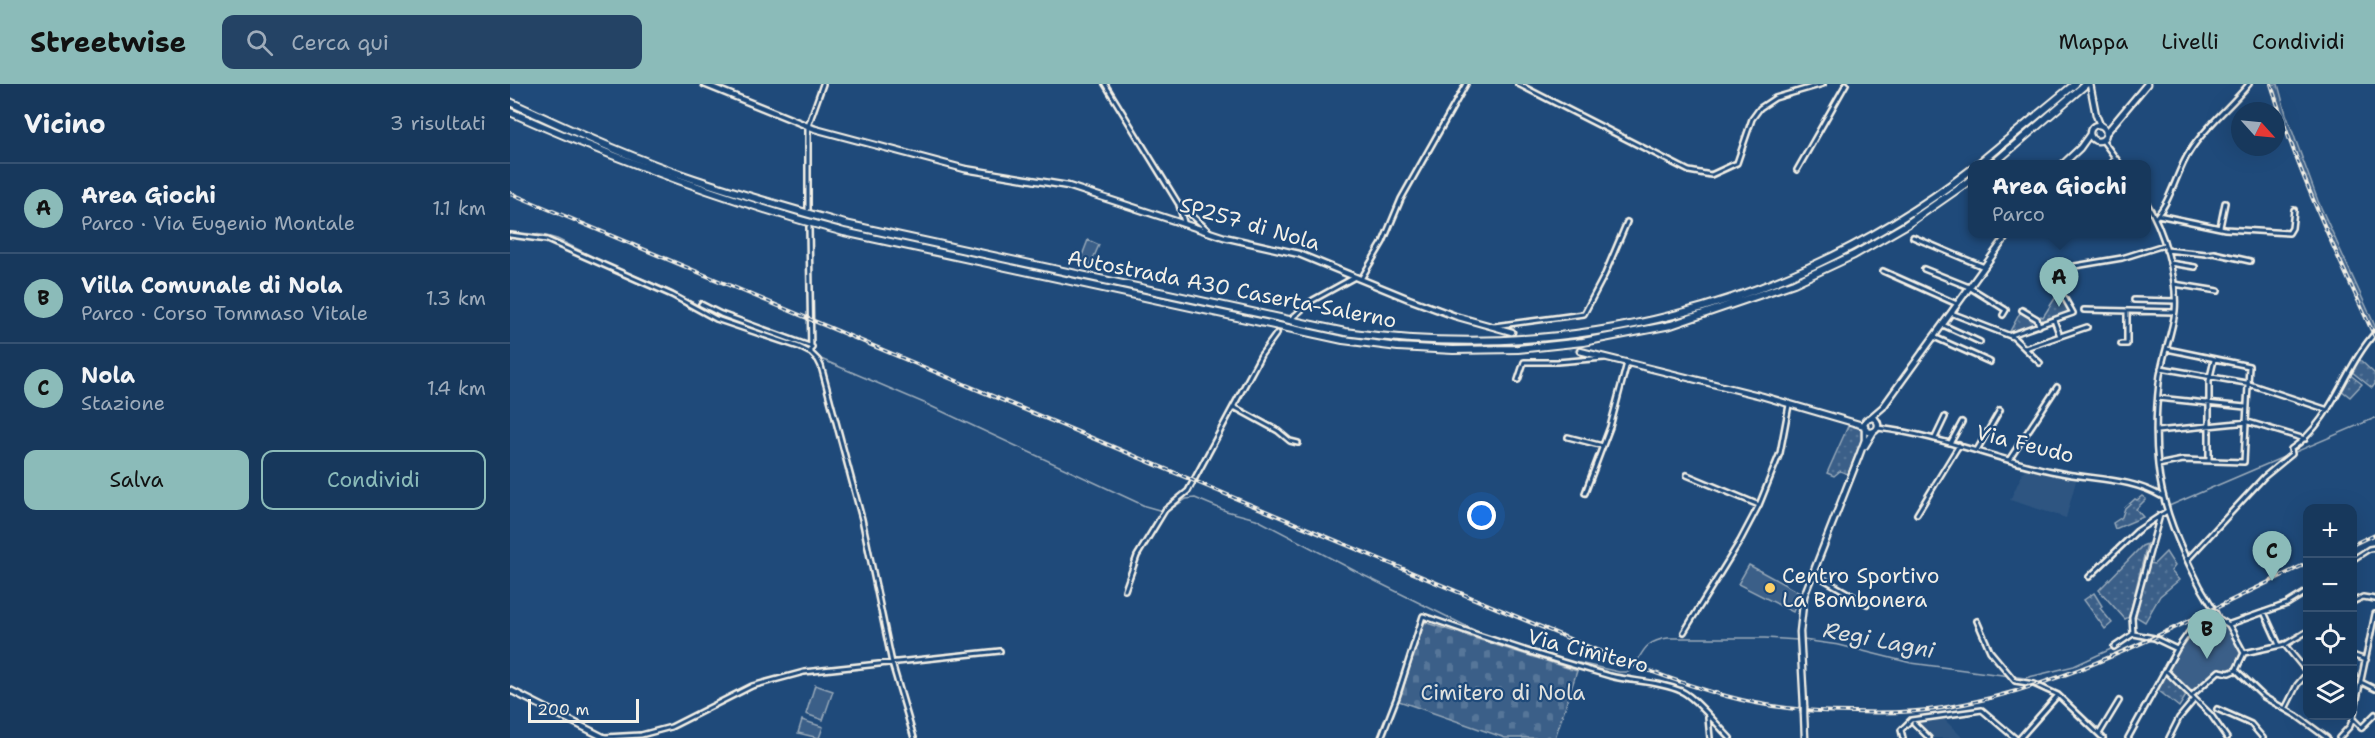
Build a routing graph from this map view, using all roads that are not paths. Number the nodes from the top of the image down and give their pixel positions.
1 (704, 84) edge
2 (823, 84) edge
3 (1105, 84) edge
4 (1466, 84) edge
5 (1518, 84) edge
6 (1823, 84) edge
7 (1846, 84) edge
8 (2088, 84) edge
9 (2147, 84) edge
10 (2249, 84) edge
11 (2074, 85) edge
12 (510, 102) edge
13 (510, 112) edge
14 (2096, 115) junction
15 (2121, 115) junction
16 (808, 126) junction
17 (2101, 126) junction
18 (2093, 127) junction
19 (2107, 132) junction
20 (2090, 134) junction
21 (2095, 141) junction
22 (2103, 141) junction
23 (2080, 148) junction
24 (2115, 158) edge
25 (1984, 160) edge
26 (1999, 160) edge
27 (2068, 160) edge
28 (1797, 170) dead end
29 (1968, 172) edge
30 (1968, 182) edge
31 (1178, 203) junction
32 (2225, 203) dead end
33 (808, 208) dead end
34 (2294, 210) dead end
35 (1180, 211) junction
36 (2151, 211) edge
37 (2158, 215) junction
38 (2155, 218) junction
39 (1172, 219) junction
40 (1184, 222) junction
41 (1628, 222) dead end
42 (809, 227) dead end
43 (2220, 228) junction
44 (1211, 233) junction
45 (510, 235) edge
46 (1912, 237) dead end
47 (2005, 238) edge
48 (2164, 245) junction
49 (2166, 250) junction
50 (2250, 261) dead end
51 (2169, 263) junction
52 (2075, 266) dead end
53 (1984, 267) junction
54 (2194, 267) dead end
55 (1924, 269) dead end
56 (1883, 271) dead end
57 (1355, 277) junction
58 (1361, 279) junction
59 (2174, 284) junction
60 (1969, 287) junction
61 (2217, 291) dead end
62 (2061, 292) dead end
63 (2134, 300) dead end
64 (2175, 301) junction
65 (701, 304) dead end
66 (1958, 304) junction
67 (2022, 310) dead end
68 (2084, 310) dead end
69 (2127, 311) junction
70 (2174, 312) junction
71 (1951, 313) junction
72 (2003, 315) dead end
73 (1292, 318) dead end
74 (2054, 320) junction
75 (1942, 325) junction
76 (2038, 326) junction
77 (1492, 327) junction
78 (2087, 327) dead end
79 (1512, 332) tunnel mouth
80 (1277, 333) dead end
81 (2375, 333) edge
82 (2009, 336) junction
83 (2060, 336) junction
84 (1934, 337) junction
85 (1980, 342) dead end
86 (2121, 344) dead end
87 (812, 347) junction
88 (2025, 348) junction
89 (2167, 349) junction
90 (1580, 351) tunnel mouth
91 (811, 353) junction
92 (1605, 358) junction
93 (2214, 360) junction
94 (1990, 362) dead end
95 (1627, 363) junction
96 (2040, 363) dead end
97 (2161, 368) junction
98 (2210, 376) junction
99 (1518, 380) dead end
100 (2246, 383) junction
101 (2057, 387) dead end
102 (2158, 398) junction
103 (1789, 403) junction
104 (2210, 404) junction
105 (1883, 406) junction
106 (2245, 406) junction
107 (1234, 407) junction
108 (2000, 410) dead end
109 (2328, 410) junction
110 (1945, 417) dead end
111 (1962, 422) dead end
112 (1866, 424) junction
113 (2245, 424) junction
114 (2209, 426) junction
115 (1877, 428) junction
116 (2157, 431) junction
117 (1568, 437) dead end
118 (1935, 438) junction
119 (2305, 439) junction
120 (1951, 442) junction
121 (1298, 443) dead end
122 (1959, 445) junction
123 (1603, 446) junction
124 (1977, 450) junction
125 (1859, 456) junction
126 (2009, 460) junction
127 (2209, 461) junction
128 (2158, 465) junction
129 (1687, 475) dead end
130 (2161, 489) junction
131 (2152, 491) junction
132 (1585, 493) dead end
133 (2163, 497) junction
134 (1759, 505) junction
135 (2167, 511) junction
136 (1917, 514) dead end
137 (2160, 515) junction
138 (2375, 548) edge
139 (2355, 558) edge
140 (2187, 560) junction
141 (1813, 573) junction
142 (2089, 577) dead end
143 (1125, 590) dead end
144 (2303, 594) edge
145 (2375, 599) edge
146 (2357, 600) edge
147 (1867, 604) dead end
148 (2264, 612) junction
149 (2375, 614) edge
150 (2218, 618) junction
151 (1977, 621) dead end
152 (2229, 625) junction
153 (1684, 632) dead end
154 (2133, 633) junction
155 (2303, 633) edge
156 (2281, 645) junction
157 (2114, 647) dead end
158 (2177, 650) junction
159 (1000, 651) dead end
160 (2244, 653) junction
161 (2357, 657) edge
162 (2366, 660) junction
163 (892, 663) junction
164 (2303, 668) edge
165 (2165, 670) junction
166 (2236, 670) junction
167 (2303, 677) edge
168 (2361, 682) junction
169 (2375, 689) edge
170 (510, 690) edge
171 (2058, 695) junction
172 (2191, 696) junction
173 (2194, 700) junction
174 (2357, 700) edge
175 (2119, 701) dead end
176 (2285, 709) junction
177 (2217, 710) dead end
178 (2375, 714) edge
179 (1708, 716) junction
180 (2352, 720) edge
181 (2354, 720) edge
182 (1914, 723) dead end
183 (2099, 734) junction
184 (604, 737) edge
185 (914, 738) edge
186 (1381, 738) edge
187 (1710, 738) edge
188 (1730, 738) edge
189 (1805, 738) edge
190 (1903, 738) edge
191 (1929, 738) edge
192 (2018, 738) edge
193 (2103, 738) edge
194 (2128, 738) edge
195 (2169, 738) edge
196 (2227, 738) edge
197 (2263, 738) edge
198 (2327, 738) edge
199 (2339, 738) edge

1 - 16 street, SP257 di Nola
2 - 16 street
3 - 31 street
4 - 58 street
5 - 6 street
7 - 28 street
8 - 14 street
8 - 26 highway
9 - 15 street
10 - 37 street
11 - 25 highway
12 - 29 highway, Autostrada A30 Caserta-Salerno
13 - 30 highway, Autostrada A30 Caserta-Salerno
14 - 17 street
14 - 18 street
15 - 17 street
15 - 19 street
16 - 33 street
16 - 39 street, SP257 di Nola
17 - 18 street
17 - 19 street
18 - 20 street
19 - 22 street
20 - 21 street
20 - 23 street
21 - 22 street
21 - 23 street
22 - 24 street
23 - 27 street
31 - 35 street
31 - 44 street
32 - 43 street
34 - 43 street
35 - 39 street
35 - 40 street
36 - 38 street
37 - 38 street
37 - 43 street
38 - 48 street
39 - 40 street, SP257 di Nola
40 - 44 street, SP257 di Nola
41 - 77 street
42 - 87 street
44 - 57 street, SP257 di Nola
45 - 91 street
46 - 53 street
47 - 53 street
48 - 49 street
48 - 52 street
49 - 50 street
49 - 51 street
51 - 54 street
51 - 59 street
53 - 60 street
55 - 60 street
56 - 66 street
57 - 58 street, SP257 di Nola
57 - 73 street
58 - 77 street, SP257 di Nola
59 - 61 street
59 - 64 street
60 - 66 street
60 - 72 street
62 - 74 street
63 - 64 street
64 - 70 street
65 - 87 street
66 - 71 street
67 - 76 street
68 - 69 street
69 - 70 street
69 - 86 street
70 - 89 street
71 - 75 street
71 - 82 street
74 - 76 street
74 - 83 street
75 - 84 street
75 - 85 street
76 - 82 street
77 - 79 street, SP257 di Nola
78 - 83 street
80 - 107 street
81 - 109 street
82 - 88 street
83 - 88 street
84 - 94 street
84 - 105 street
87 - 91 street
88 - 96 street
89 - 93 street
89 - 97 street
90 - 92 street
91 - 163 street
92 - 95 street
92 - 99 street
93 - 98 street
93 - 100 street
95 - 103 street
95 - 123 street
97 - 98 street
97 - 102 street
98 - 100 street
98 - 104 street
100 - 106 street
100 - 109 street
101 - 126 street
102 - 104 street
102 - 116 street
103 - 112 street
103 - 134 street
104 - 106 street
104 - 114 street
105 - 112 street
105 - 115 street
106 - 113 street
107 - 121 street
107 - 143 street
108 - 124 street
109 - 119 street
110 - 118 street
111 - 120 street
112 - 115 street
112 - 115 street
112 - 125 street
113 - 114 street
113 - 119 street
113 - 127 street
114 - 116 street
114 - 127 street
115 - 118 street, Via Feudo
115 - 125 street
116 - 128 street
117 - 123 street
118 - 120 street, Via Feudo
119 - 140 street
120 - 122 street, Via Feudo
122 - 124 street, Via Feudo
122 - 136 street
123 - 132 street
124 - 126 street, Via Feudo
125 - 141 street
126 - 131 street, Via Feudo
127 - 128 street
128 - 130 street
129 - 134 street
130 - 131 street
130 - 133 street
131 - 133 street, Via Feudo
133 - 135 street
134 - 153 street
135 - 137 street
135 - 140 street
137 - 142 street
137 - 154 street
138 - 139 street
140 - 150 street
141 - 147 street
141 - 189 street, bridge
144 - 148 street
145 - 146 street
148 - 152 street
148 - 156 street
149 - 162 street
150 - 152 street
150 - 158 street
151 - 171 street
152 - 160 street
154 - 157 street
154 - 158 street
155 - 156 street
156 - 160 street
156 - 164 street
158 - 165 street
159 - 163 street
160 - 166 street
161 - 162 street
162 - 168 street
163 - 184 street
163 - 185 street
165 - 172 street
165 - 194 street
166 - 172 street
166 - 176 street
167 - 176 street
168 - 169 street
168 - 174 street
170 - 184 street
171 - 183 street
171 - 192 street
172 - 173 street
173 - 195 street
173 - 196 street
175 - 183 street
176 - 198 street
177 - 197 street
178 - 181 street
179 - 186 street, Via Cimitero
179 - 187 street
179 - 188 street, Via Cimitero
180 - 199 street
182 - 191 street
183 - 193 street
190 - 192 street

